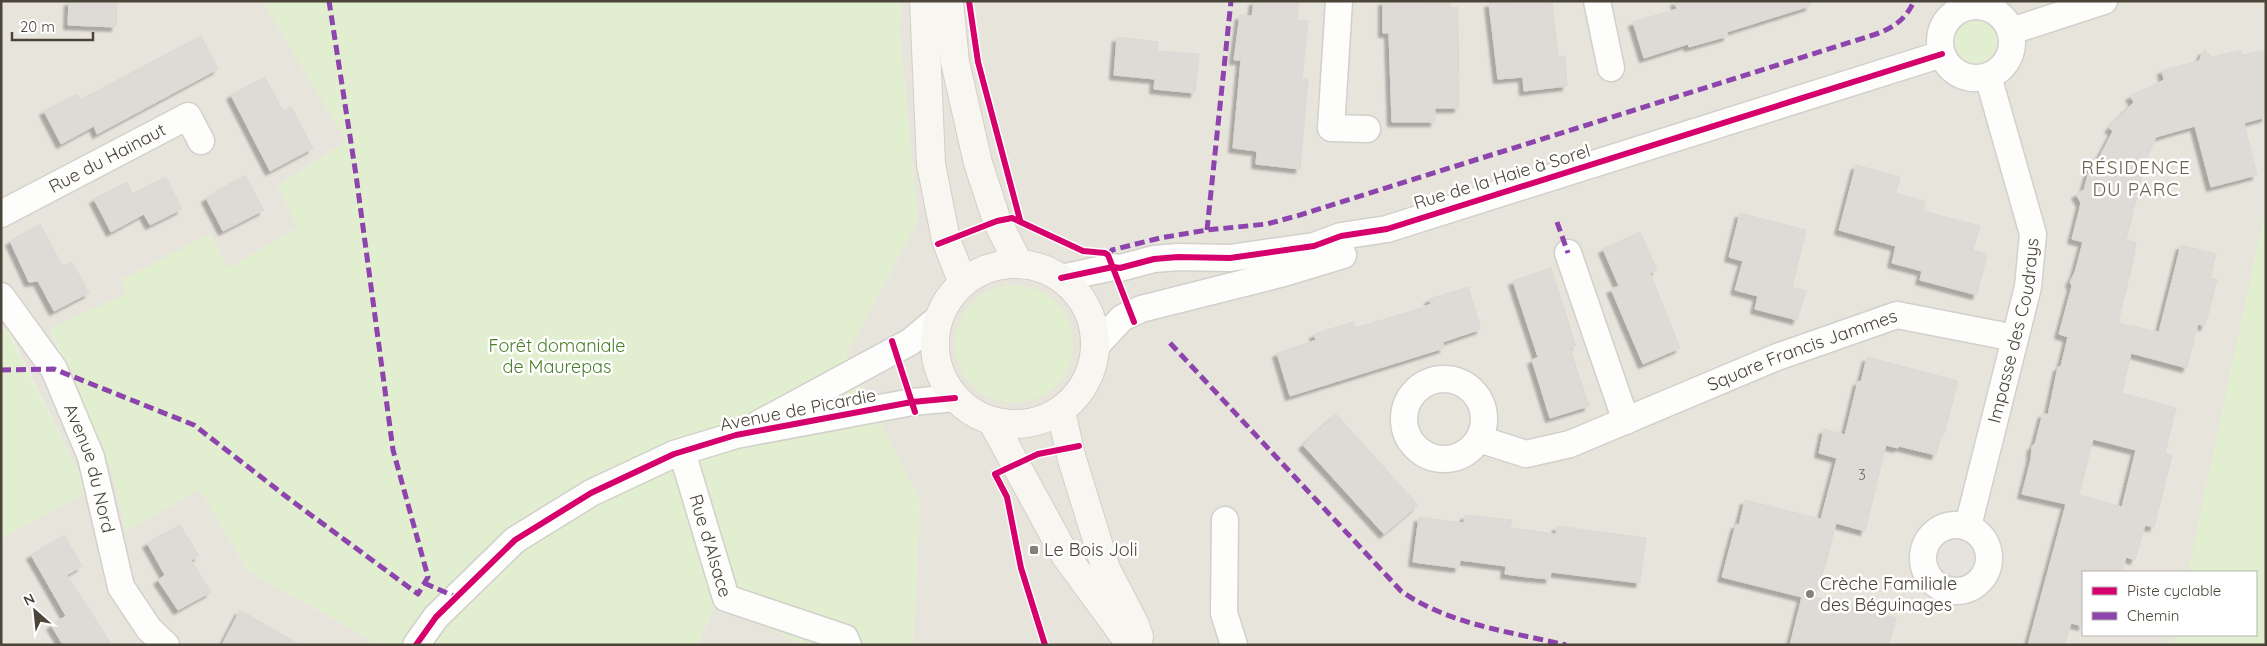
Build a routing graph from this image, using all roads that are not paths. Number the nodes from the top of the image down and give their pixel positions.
1 (924, 1) edge
2 (949, 1) edge
3 (1339, 1) edge
4 (1597, 1) edge
5 (2104, 1) edge
6 (1967, 4) edge
7 (2011, 31) junction
8 (1942, 54) junction
9 (1611, 68) dead end
10 (1988, 76) junction
11 (1367, 129) dead end
12 (201, 141) dead end
13 (1, 214) edge
14 (1387, 229) junction
15 (1568, 253) dead end
16 (1019, 264) junction
17 (1061, 278) junction
18 (963, 283) junction
19 (1, 296) edge
20 (940, 318) junction
21 (2015, 338) junction
22 (1096, 346) junction
23 (955, 398) junction
24 (1061, 410) junction
25 (992, 421) junction
26 (1626, 421) junction
27 (736, 435) junction
28 (1479, 439) dead end
29 (682, 452) junction
30 (1225, 520) dead end
31 (1968, 526) dead end
32 (166, 645) edge
33 (416, 645) edge
34 (848, 645) edge
35 (1131, 645) edge
36 (1141, 645) edge
37 (1234, 645) edge

1 - 18 street
2 - 16 street
3 - 11 street
4 - 9 street
5 - 7 street
6 - 7 street
6 - 8 street
7 - 10 street
8 - 10 street
8 - 14 street, Rue de la Haie à Sorel
10 - 21 street, Impasse des Coudrays
12 - 13 street, Rue du Hainaut
14 - 17 street, Rue de la Haie à Sorel
14 - 22 street, Rue de la Haie à Sorel
15 - 26 street
16 - 17 street
16 - 18 street
17 - 22 street
18 - 20 street
19 - 32 street, Avenue du Nord
20 - 23 street
20 - 27 street, Avenue de Picardie
21 - 26 street, Square Francis Jammes
21 - 31 street, Impasse des Coudrays
22 - 24 street
23 - 25 street
23 - 27 street, Avenue de Picardie
24 - 25 street
24 - 36 street
25 - 35 street
26 - 28 street, Square Francis Jammes
27 - 29 street, Avenue de Picardie
29 - 33 street, Avenue de Picardie
29 - 34 street, Rue d'Alsace
30 - 37 street

